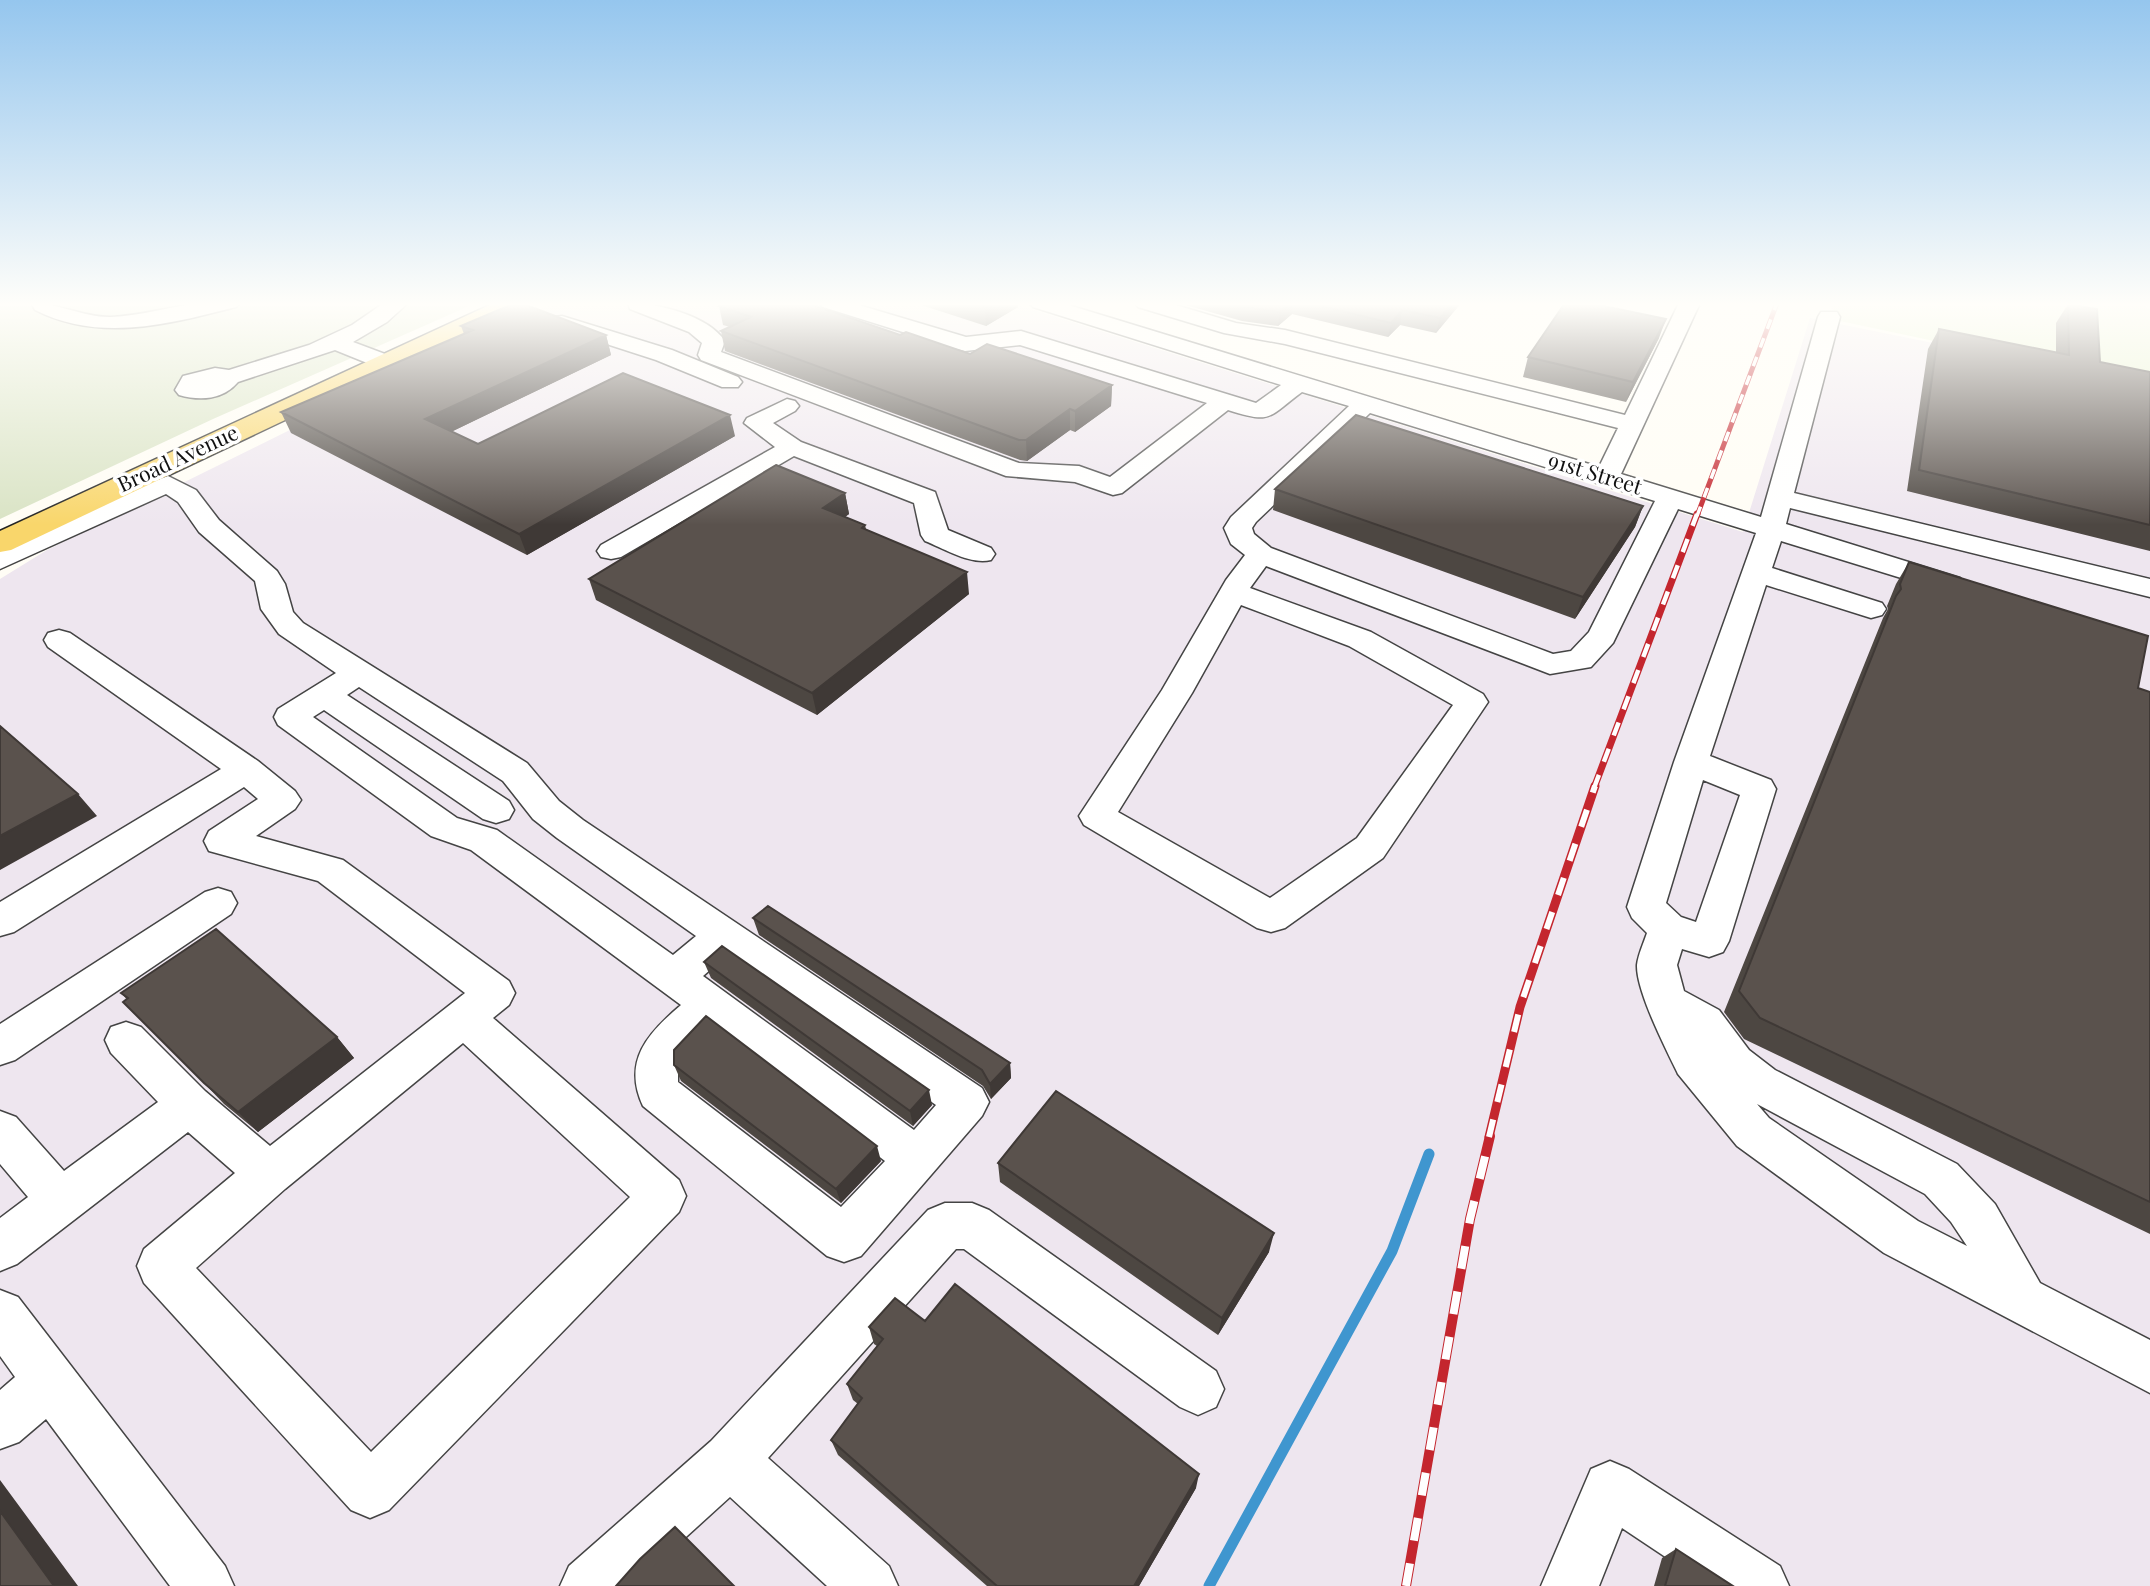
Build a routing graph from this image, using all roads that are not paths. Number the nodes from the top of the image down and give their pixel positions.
1 (231, 377) edge
2 (353, 377) edge
3 (731, 377) edge
4 (747, 377) edge
5 (1147, 377) edge
6 (1280, 377) edge
7 (1445, 377) edge
8 (1654, 377) edge
9 (1813, 377) edge
10 (228, 378) dead end
11 (1299, 383) junction
12 (1225, 401) junction
13 (1358, 411) junction
14 (1632, 424) junction
15 (792, 447) junction
16 (1607, 477) junction
17 (1662, 502) junction
18 (1776, 513) junction
19 (0, 543) edge
20 (611, 551) dead end
21 (981, 554) dead end
22 (1261, 554) junction
23 (0, 561) edge
24 (1756, 572) junction
25 (2150, 588) edge
26 (1234, 592) junction
27 (1980, 593) edge
28 (1871, 609) dead end
29 (59, 640) dead end
30 (360, 672) junction
31 (324, 695) junction
32 (1691, 762) junction
33 (246, 770) junction
34 (529, 788) junction
35 (496, 810) junction
36 (463, 834) junction
37 (218, 904) dead end
38 (0, 921) edge
39 (1668, 929) junction
40 (724, 934) junction
41 (674, 977) junction
42 (1666, 1001) junction
43 (711, 1004) junction
44 (464, 1018) junction
45 (125, 1040) dead end
46 (0, 1047) edge
47 (189, 1105) junction
48 (0, 1131) edge
49 (917, 1159) junction
50 (269, 1174) junction
51 (61, 1201) junction
52 (0, 1247) edge
53 (2023, 1301) junction
54 (0, 1315) edge
55 (2150, 1367) edge
56 (51, 1382) junction
57 (1198, 1389) dead end
58 (0, 1423) edge
59 (730, 1460) junction
60 (205, 1586) edge
61 (589, 1586) edge
62 (869, 1586) edge
63 (1570, 1586) edge
64 (1760, 1586) edge

1 - 10 street
2 - 19 main road, Broad Avenue
3 - 15 street
4 - 12 street
5 - 12 street
6 - 11 street, 91st Street
7 - 14 street
8 - 14 street
9 - 18 street
11 - 12 street
11 - 13 street, 91st Street
13 - 16 street, 91st Street
13 - 17 street
13 - 22 street
14 - 16 street
15 - 20 street
15 - 21 street
16 - 17 street, 91st Street
17 - 18 street, 91st Street
17 - 22 street
18 - 24 street
18 - 25 street
18 - 27 street, 91st Street
22 - 26 street
23 - 30 street
24 - 28 street
24 - 32 street
26 - 26 street
29 - 33 street
30 - 31 street
30 - 34 street
31 - 35 street
31 - 36 street
32 - 39 street
32 - 39 street
33 - 38 street
33 - 44 street
34 - 35 street
34 - 40 street
35 - 36 street
36 - 41 street
37 - 46 street
39 - 42 street
40 - 41 street
40 - 49 street
41 - 43 street
42 - 53 street
42 - 53 street
43 - 49 street
43 - 49 street
44 - 50 street
44 - 50 street
45 - 47 street
47 - 50 street
47 - 51 street
48 - 51 street
51 - 52 street
53 - 55 street
54 - 56 street
56 - 58 street
56 - 60 street
57 - 59 street
59 - 61 street
59 - 62 street
63 - 64 street

